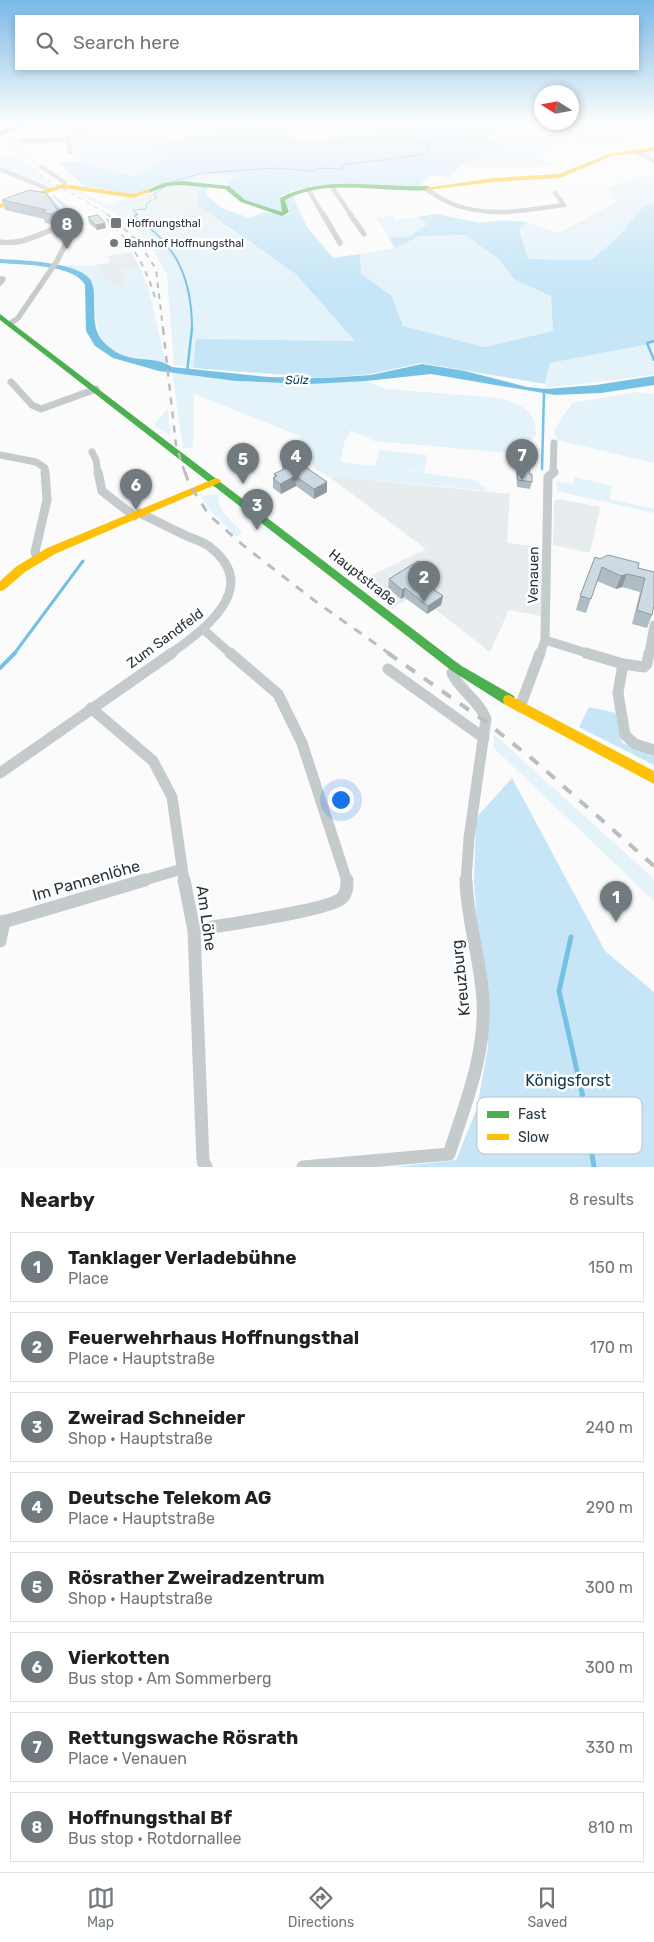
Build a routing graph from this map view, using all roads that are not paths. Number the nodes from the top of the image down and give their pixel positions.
1 (26, 178) edge
2 (56, 178) edge
3 (527, 178) edge
4 (64, 185) junction
5 (332, 187) junction
6 (424, 188) junction
7 (308, 189) junction
8 (46, 191) junction
9 (555, 193) dead end
10 (0, 206) edge
11 (68, 224) junction
12 (364, 234) dead end
13 (0, 242) edge
14 (340, 243) dead end
15 (0, 279) edge
16 (0, 283) edge
17 (0, 316) edge
18 (11, 323) junction
19 (11, 382) dead end
20 (96, 389) junction
21 (554, 443) dead end
22 (92, 452) dead end
23 (0, 455) edge
24 (216, 481) junction
25 (137, 514) junction
26 (38, 558) junction
27 (0, 587) edge
28 (654, 626) edge
29 (204, 630) junction
30 (545, 640) junction
31 (624, 664) junction
32 (456, 668) junction
33 (388, 669) dead end
34 (520, 707) junction
35 (91, 708) junction
36 (484, 738) junction
37 (654, 750) edge
38 (0, 773) edge
39 (654, 778) edge
40 (182, 869) junction
41 (2, 922) edge
42 (194, 930) junction
43 (0, 941) edge
44 (206, 1167) edge
45 (303, 1167) edge

1 - 8 street
2 - 4 street
3 - 6 street
4 - 7 street
4 - 8 street
5 - 6 street
5 - 7 street
5 - 12 street
6 - 9 street
7 - 14 street
8 - 10 street
8 - 11 street
11 - 13 street
11 - 18 street
15 - 16 street
17 - 18 street, Hauptstraße
18 - 20 street, Hauptstraße
19 - 20 street
20 - 24 street, Hauptstraße
21 - 30 street, Venauen
22 - 25 street, Zum Sandfeld
23 - 26 street
24 - 25 street
24 - 32 street, Hauptstraße
25 - 26 street
25 - 29 street, Zum Sandfeld
26 - 27 street
28 - 31 street
29 - 35 street, Zum Sandfeld
29 - 42 street
30 - 31 street
30 - 34 street, Venauen
31 - 37 street
32 - 34 street, Hauptstraße
32 - 36 street, Kreuzburg
33 - 36 street
34 - 39 street, Hauptstraße
35 - 38 street, Zum Sandfeld
35 - 40 street, Am Löhe
36 - 45 street, Kreuzburg
40 - 41 street, Im Pannenlöhe
40 - 42 street, Am Löhe
41 - 43 street
42 - 44 street, Am Löhe

